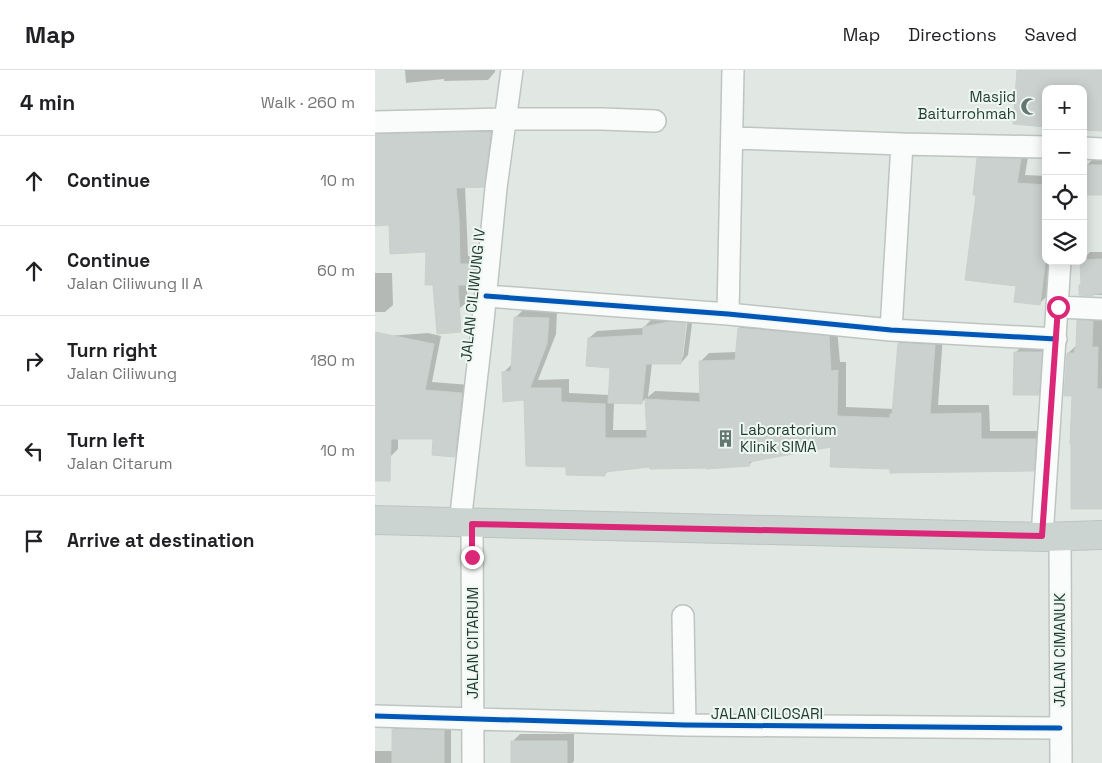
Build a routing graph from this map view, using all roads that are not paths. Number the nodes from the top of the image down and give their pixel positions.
1 (512, 70) edge
2 (733, 70) edge
3 (505, 119) junction
4 (655, 120) dead end
5 (375, 122) edge
6 (733, 138) junction
7 (902, 144) junction
8 (1042, 147) edge
9 (1087, 148) edge
10 (1102, 149) edge
11 (1060, 265) edge
12 (485, 296) junction
13 (1058, 307) junction
14 (1102, 309) edge
15 (728, 314) junction
16 (891, 330) junction
17 (1056, 340) junction
18 (375, 520) edge
19 (466, 523) junction
20 (1102, 535) edge
21 (1051, 537) junction
22 (683, 616) dead end
23 (375, 716) edge
24 (473, 718) junction
25 (685, 725) junction
26 (1060, 728) junction
27 (473, 763) edge
28 (1061, 763) edge

1 - 3 street, JALAN CILIWUNG IV
2 - 6 street
3 - 4 street
3 - 5 street
3 - 12 street, JALAN CILIWUNG IV
6 - 7 street
6 - 15 street
7 - 8 street
7 - 16 street
9 - 10 street
11 - 13 street, JALAN CIMANUK
12 - 15 street
12 - 19 street, JALAN CILIWUNG IV
13 - 14 street
13 - 17 street, JALAN CIMANUK
15 - 16 street
16 - 17 street
17 - 21 street, JALAN CIMANUK
18 - 19 main road
19 - 21 main road
19 - 24 street, JALAN CITARUM
20 - 21 main road
21 - 26 street, JALAN CIMANUK
22 - 25 street
23 - 24 street, JALAN CILOSARI
24 - 25 street, JALAN CILOSARI
24 - 27 street, JALAN CITARUM
25 - 26 street, JALAN CILOSARI
26 - 28 street, JALAN CIMANUK

